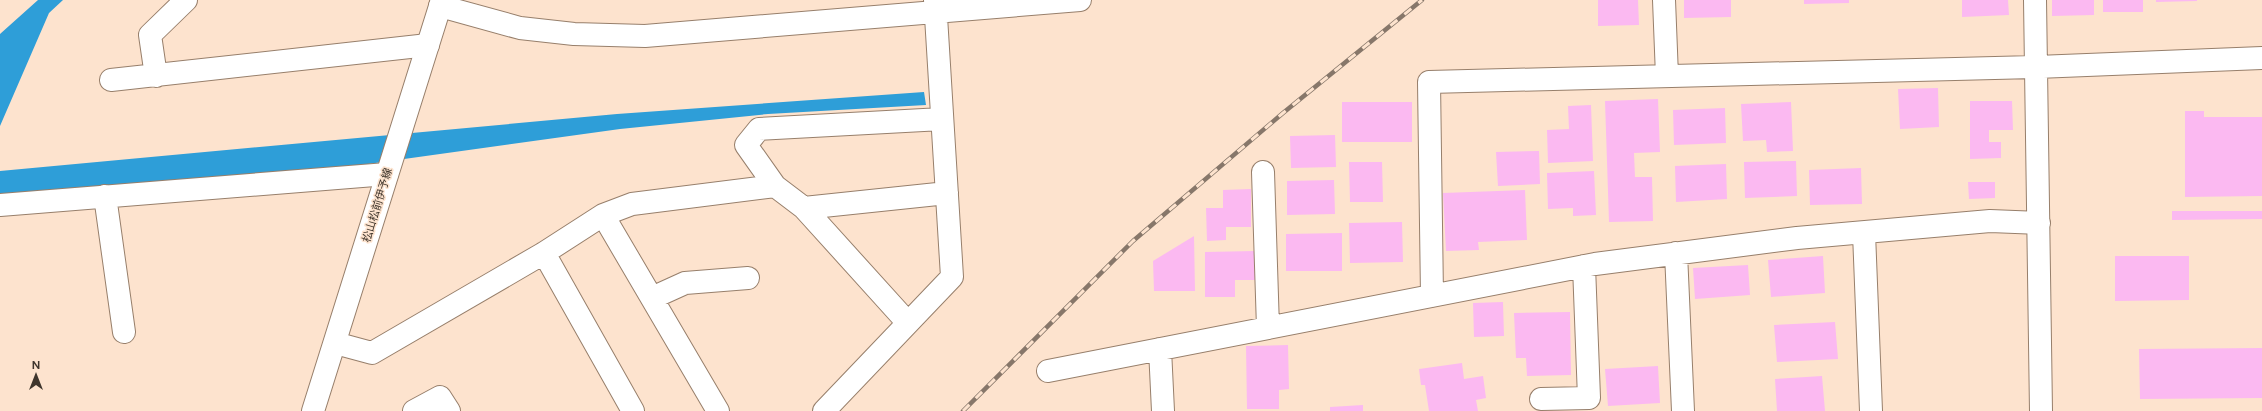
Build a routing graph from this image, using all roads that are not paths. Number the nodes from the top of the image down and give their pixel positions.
1 (186, 0) edge
2 (1080, 0) edge
3 (1664, 0) edge
4 (2035, 0) edge
5 (441, 3) edge
6 (936, 6) edge
7 (428, 45) junction
8 (2262, 58) edge
9 (2037, 67) junction
10 (156, 76) junction
11 (1666, 76) junction
12 (111, 80) dead end
13 (942, 119) junction
14 (1262, 172) dead end
15 (387, 174) junction
16 (775, 186) junction
17 (947, 193) junction
18 (105, 196) junction
19 (0, 205) edge
20 (804, 208) junction
21 (603, 215) junction
22 (2039, 222) junction
23 (1864, 233) junction
24 (544, 253) junction
25 (1676, 253) junction
26 (1584, 266) junction
27 (748, 278) dead end
28 (1432, 296) junction
29 (652, 298) junction
30 (908, 323) junction
31 (1268, 328) junction
32 (124, 332) dead end
33 (334, 343) junction
34 (1160, 349) junction
35 (1048, 371) dead end
36 (1542, 399) dead end
37 (313, 411) edge
38 (414, 411) edge
39 (449, 411) edge
40 (633, 411) edge
41 (718, 411) edge
42 (824, 411) edge
43 (1162, 411) edge
44 (1683, 411) edge
45 (1871, 411) edge
46 (2041, 411) edge

1 - 10 street
2 - 6 street
3 - 11 street
4 - 9 street
5 - 6 street
5 - 7 street, 松山松前伊予線
6 - 13 street
7 - 10 street
7 - 15 street, 松山松前伊予線
8 - 9 street
9 - 11 street
9 - 22 street
10 - 12 street
11 - 28 street
13 - 16 street
13 - 17 street
14 - 31 street
15 - 18 street
15 - 33 street, 松山松前伊予線
16 - 20 street
16 - 21 street
17 - 20 street
17 - 30 street
18 - 19 street
18 - 32 street
20 - 30 street
21 - 24 street
21 - 29 street
22 - 23 street
22 - 46 street
23 - 25 street
23 - 45 street
24 - 33 street
24 - 40 street
25 - 26 street
25 - 44 street
26 - 28 street
26 - 36 street
27 - 29 street
28 - 31 street
29 - 41 street
30 - 42 street
31 - 34 street
33 - 37 street, 松山松前伊予線
34 - 35 street
34 - 43 street
38 - 39 street

